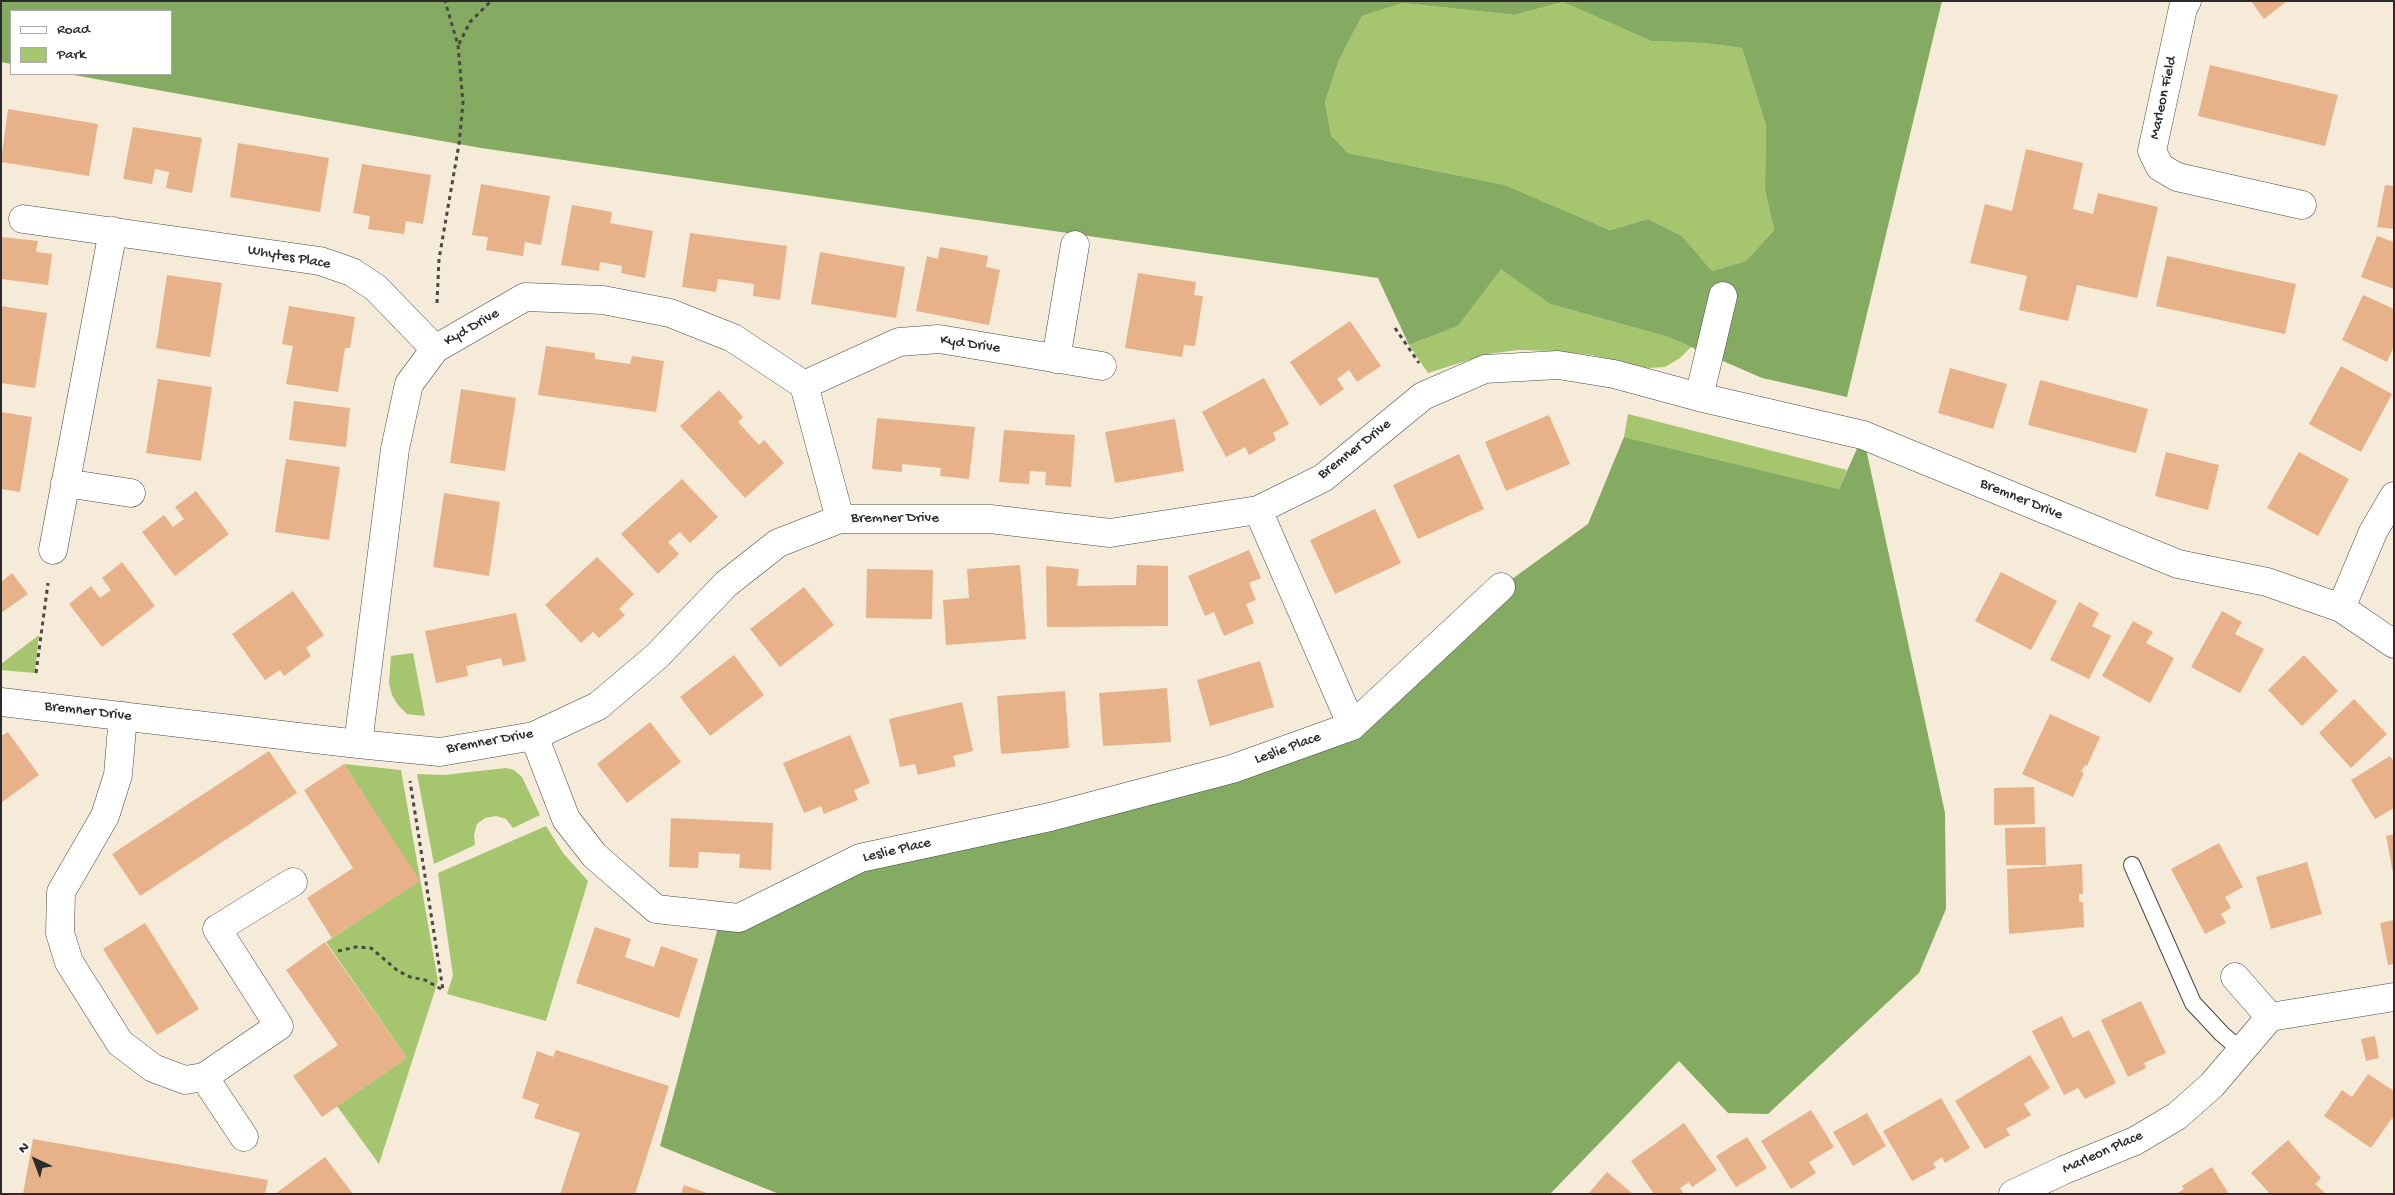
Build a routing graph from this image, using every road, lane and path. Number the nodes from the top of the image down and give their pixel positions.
1 (445, 1) edge
2 (491, 1) edge
3 (2187, 1) edge
4 (458, 45) junction
5 (2302, 205) dead end
6 (23, 218) dead end
7 (113, 231) junction
8 (1075, 245) dead end
9 (1723, 296) dead end
10 (1395, 328) dead end
11 (435, 349) junction
12 (1056, 359) junction
13 (1102, 366) dead end
14 (804, 385) junction
15 (1437, 390) junction
16 (1699, 397) junction
17 (65, 483) junction
18 (131, 493) dead end
19 (2394, 496) edge
20 (1258, 510) junction
21 (840, 519) junction
22 (53, 550) joint
23 (1501, 587) dead end
24 (2341, 608) junction
25 (2394, 644) edge
26 (1, 702) edge
27 (31, 706) junction
28 (123, 716) junction
29 (1352, 726) junction
30 (534, 736) junction
31 (358, 744) junction
32 (405, 748) junction
33 (2132, 865) dead end
34 (293, 882) dead end
35 (338, 951) dead end
36 (2235, 977) dead end
37 (2394, 997) edge
38 (2270, 1017) junction
39 (2243, 1052) junction
40 (204, 1077) junction
41 (244, 1137) dead end
42 (2014, 1194) edge

1 - 4 path
2 - 4 path
3 - 5 street, Marleon Field
4 - 11 path
6 - 7 street, Whytes Place
7 - 11 street, Whytes Place
7 - 17 street
8 - 12 street
9 - 16 street
10 - 15 path
11 - 14 street, Kyd Drive
11 - 31 street, Kyd Drive
12 - 13 street, Kyd Drive
12 - 14 street, Kyd Drive
14 - 21 street
15 - 16 street, Bremner Drive
15 - 20 street, Bremner Drive
16 - 24 street, Bremner Drive
17 - 18 street
17 - 22 street
19 - 24 street
20 - 21 street, Bremner Drive
20 - 29 street
21 - 30 street, Bremner Drive
22 - 27 path
23 - 29 street, Leslie Place
24 - 25 street
26 - 27 street, Bremner Drive
27 - 28 street, Bremner Drive
28 - 31 street, Bremner Drive
28 - 40 street
29 - 30 street, Leslie Place
30 - 32 street, Bremner Drive
31 - 32 street, Bremner Drive
32 - 35 path
33 - 39 lane
34 - 40 street
36 - 38 street
37 - 38 street
38 - 39 street, Marleon Place
39 - 42 street, Marleon Place
40 - 41 street

